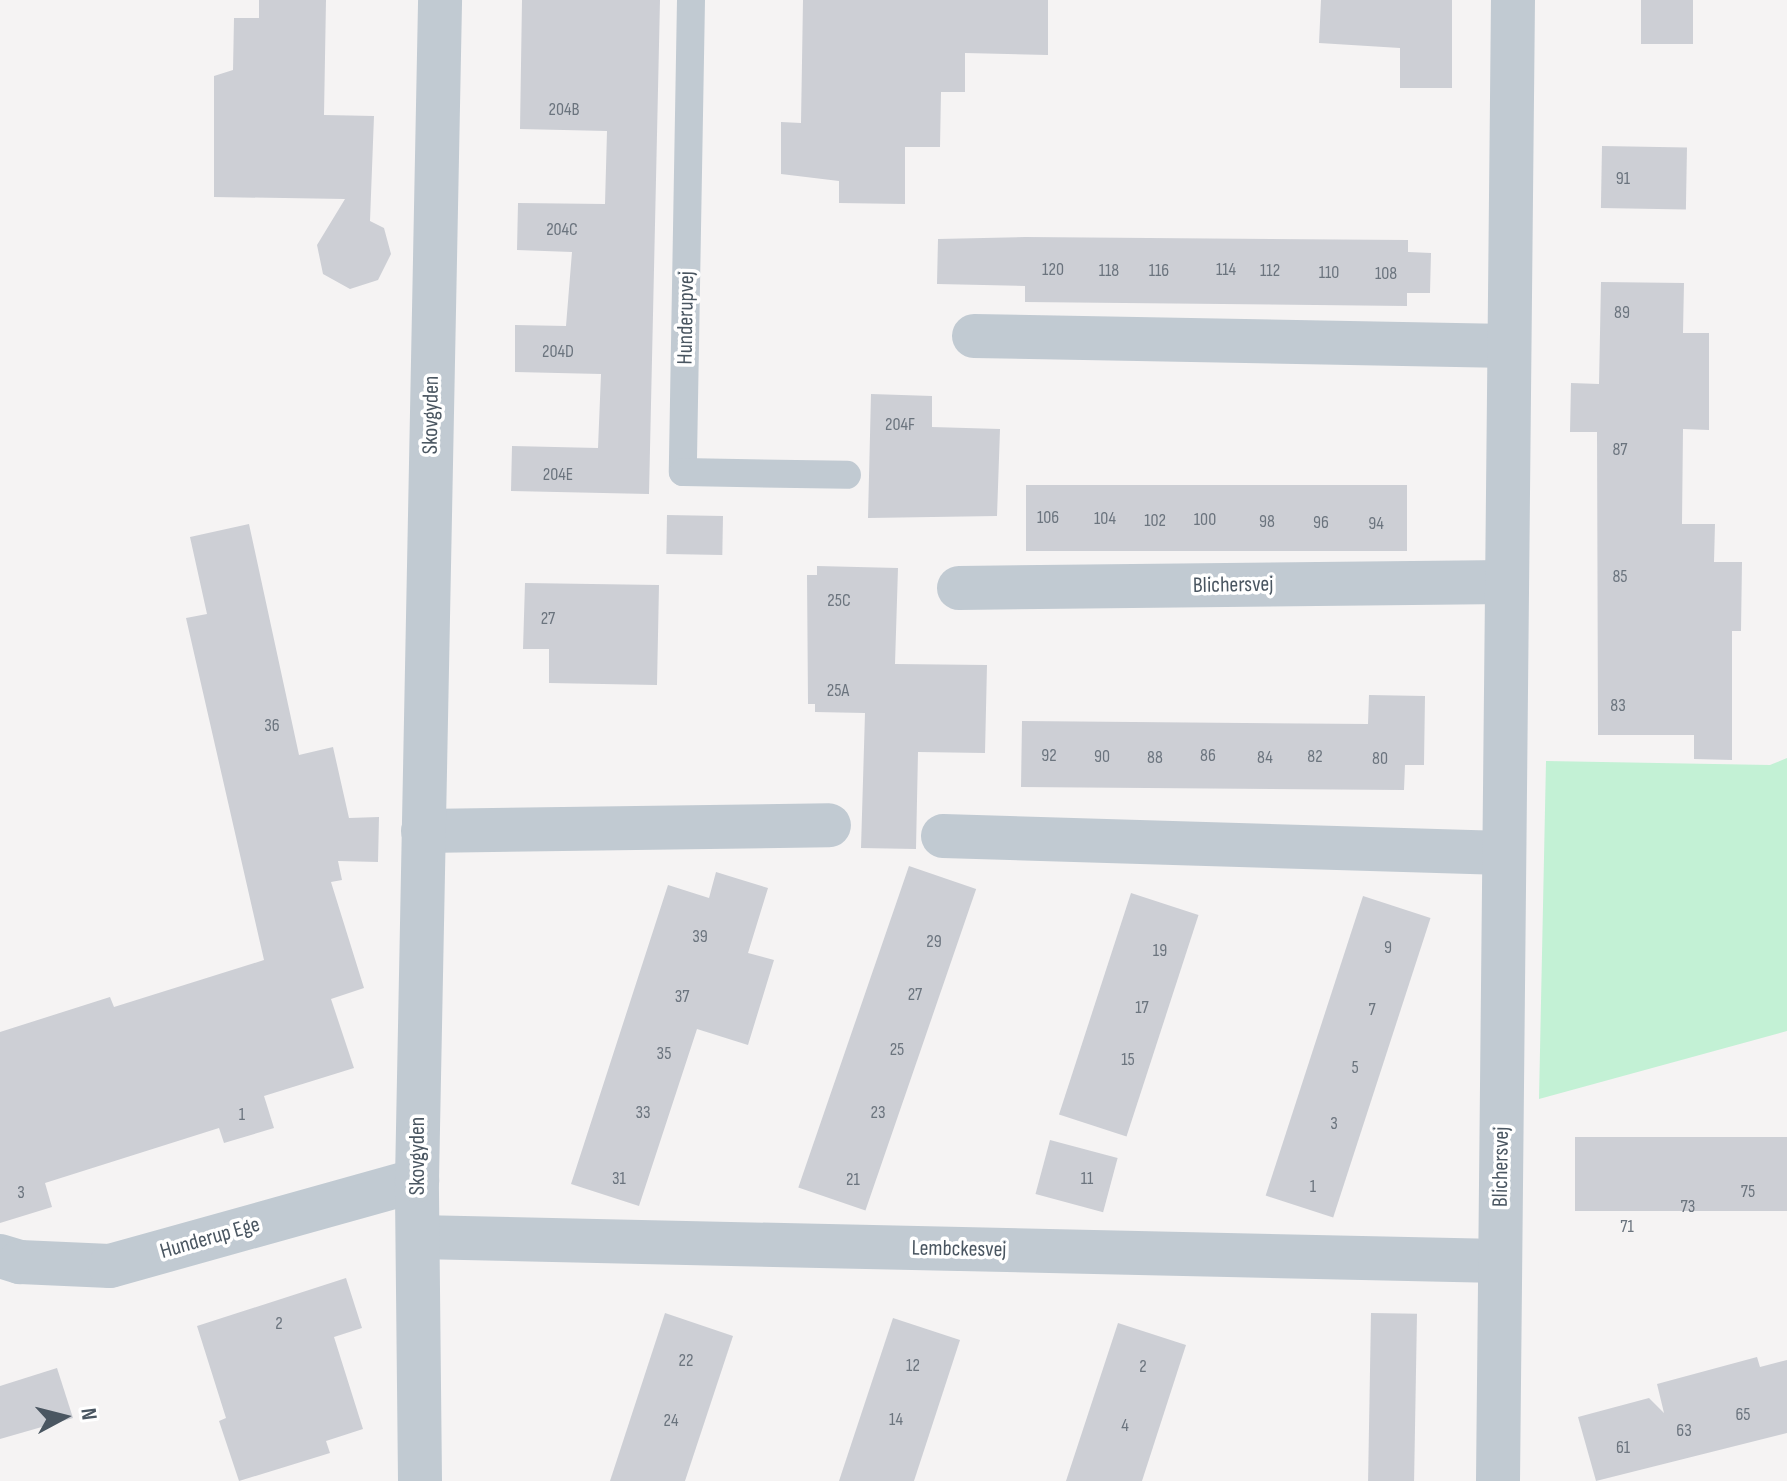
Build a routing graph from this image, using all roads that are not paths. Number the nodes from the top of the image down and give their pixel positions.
1 (440, 0) edge
2 (691, 0) edge
3 (1513, 0) edge
4 (974, 336) dead end
5 (1509, 346) junction
6 (847, 475) dead end
7 (1507, 582) junction
8 (959, 588) dead end
9 (829, 825) dead end
10 (423, 831) junction
11 (943, 836) dead end
12 (1504, 853) junction
13 (417, 1180) junction
14 (418, 1237) junction
15 (0, 1256) edge
16 (1500, 1261) junction
17 (420, 1481) edge
18 (1498, 1481) edge

1 - 10 street, Skovgyden
2 - 6 lane, Hunderupvej
3 - 5 street, Blichersvej
4 - 5 street
5 - 7 street, Blichersvej
7 - 8 street, Blichersvej
7 - 12 street, Blichersvej
9 - 10 street
10 - 13 street, Skovgyden
11 - 12 street
12 - 16 street, Blichersvej
13 - 14 street, Skovgyden
13 - 15 street, Hunderup Ege
14 - 16 street, Lembckesvej
14 - 17 street, Skovgyden
16 - 18 street, Blichersvej

